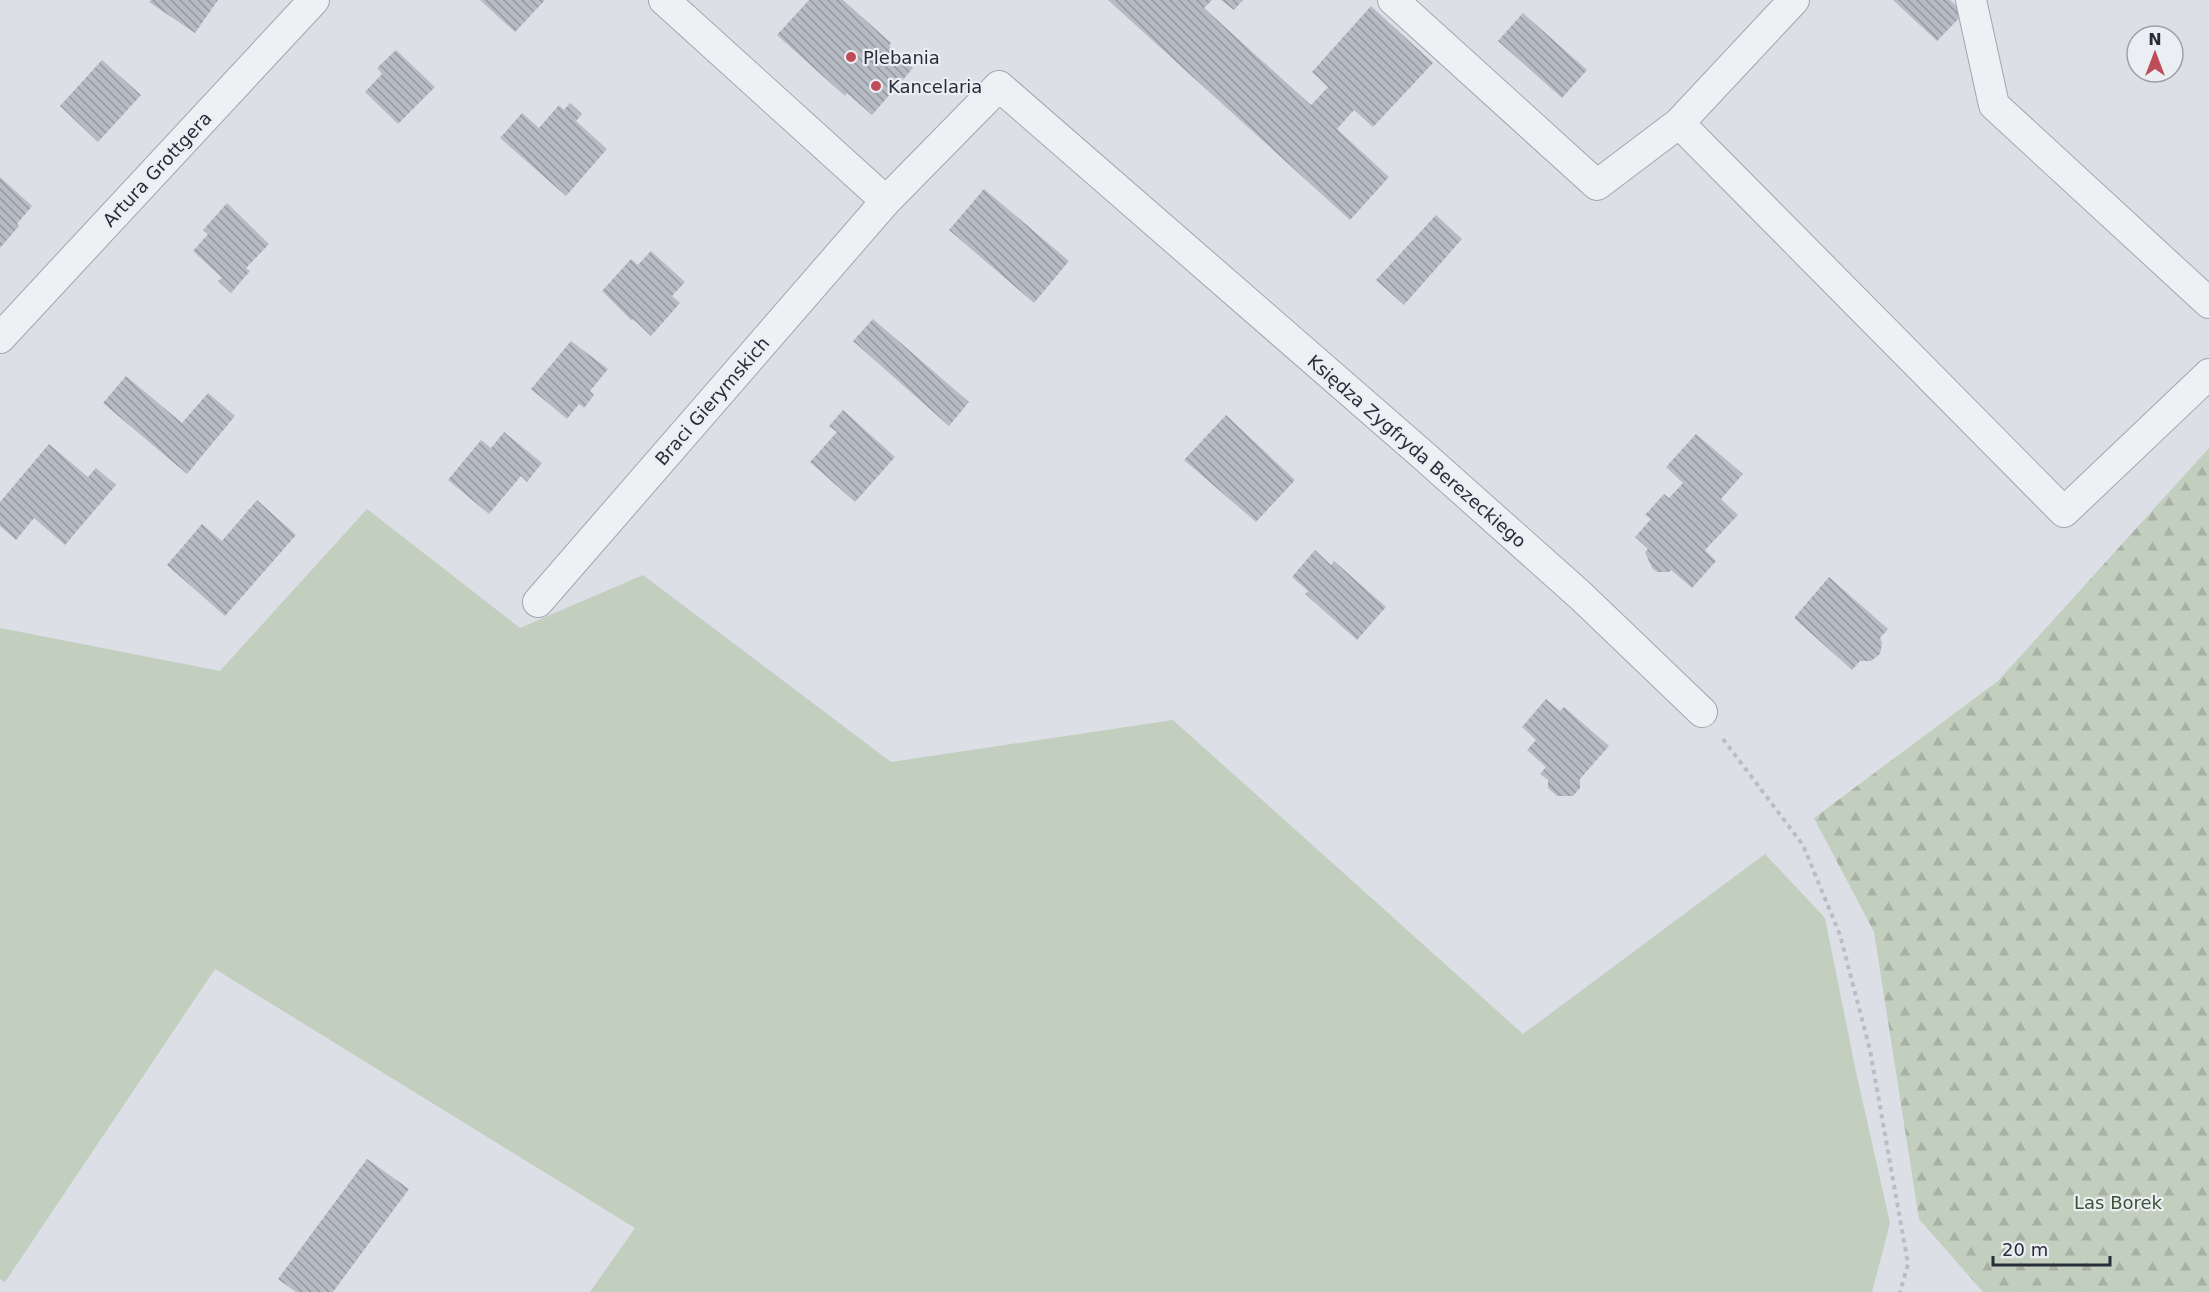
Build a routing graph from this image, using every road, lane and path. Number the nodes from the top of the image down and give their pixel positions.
1 (314, 0) edge
2 (664, 0) edge
3 (1393, 0) edge
4 (1794, 0) edge
5 (1971, 0) edge
6 (1679, 123) junction
7 (886, 201) junction
8 (2209, 303) edge
9 (0, 338) edge
10 (2209, 374) edge
11 (538, 602) dead end
12 (1702, 712) joint
13 (1900, 1292) edge

1 - 9 street, Artura Grottgera
2 - 7 street
3 - 6 street
4 - 6 street
5 - 8 street
6 - 10 street
7 - 11 street, Braci Gierymskich
7 - 12 street, Księdza Zygfryda Berezeckiego
12 - 13 path

